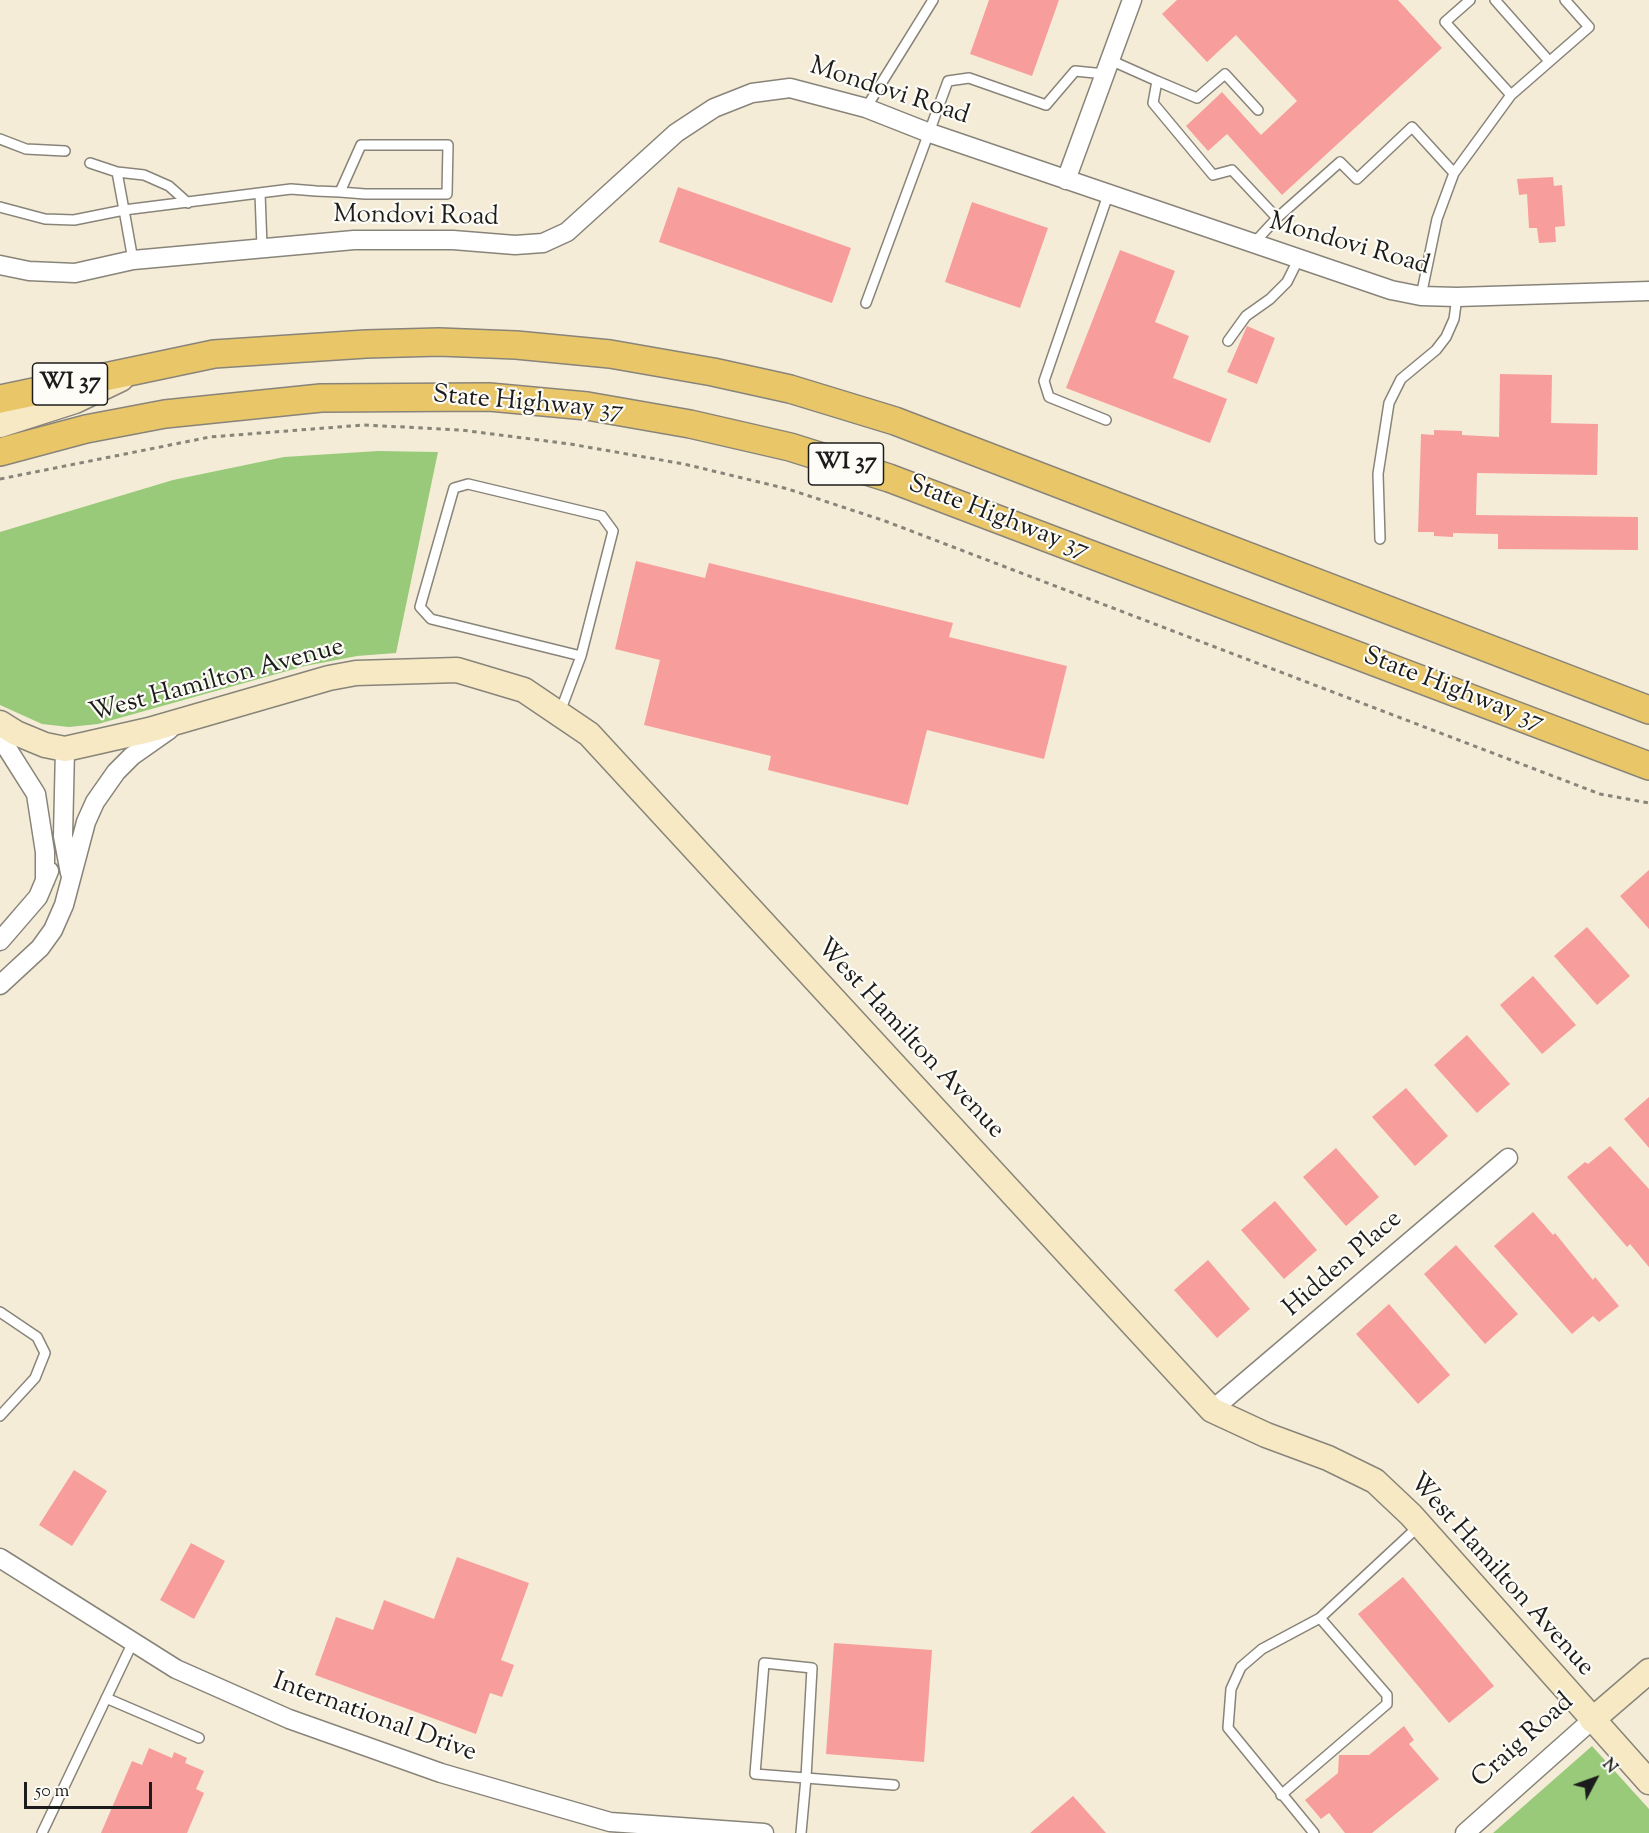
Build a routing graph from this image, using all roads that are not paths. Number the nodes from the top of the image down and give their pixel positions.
1 (933, 0) edge
2 (1132, 0) edge
3 (1470, 0) edge
4 (1495, 0) edge
5 (1565, 0) edge
6 (1549, 61) junction
7 (1107, 67) junction
8 (1157, 81) junction
9 (1510, 95) junction
10 (866, 108) junction
11 (1258, 110) dead end
12 (927, 132) junction
13 (0, 139) edge
14 (65, 151) dead end
15 (90, 163) dead end
16 (117, 172) junction
17 (1454, 173) junction
18 (1066, 180) junction
19 (340, 192) junction
20 (260, 193) junction
21 (1108, 195) junction
22 (188, 203) junction
23 (0, 207) edge
24 (124, 210) junction
25 (1277, 218) junction
26 (1252, 244) junction
27 (262, 247) junction
28 (133, 260) junction
29 (1298, 260) junction
30 (0, 265) edge
31 (1649, 291) edge
32 (1421, 296) junction
33 (1457, 297) junction
34 (866, 303) dead end
35 (1228, 341) dead end
36 (139, 369) junction
37 (0, 399) edge
38 (1106, 420) dead end
39 (0, 425) edge
40 (0, 452) edge
41 (1380, 539) dead end
42 (581, 656) junction
43 (1649, 710) edge
44 (560, 714) junction
45 (187, 719) junction
46 (0, 723) edge
47 (0, 736) edge
48 (65, 749) junction
49 (1649, 766) edge
50 (63, 836) junction
51 (70, 878) junction
52 (45, 881) junction
53 (0, 941) edge
54 (0, 985) edge
55 (1508, 1158) dead end
56 (0, 1312) edge
57 (1212, 1410) junction
58 (0, 1416) edge
59 (1420, 1525) junction
60 (0, 1558) edge
61 (1320, 1618) junction
62 (132, 1644) junction
63 (1649, 1671) edge
64 (106, 1698) junction
65 (1592, 1720) junction
66 (199, 1738) dead end
67 (806, 1778) junction
68 (1649, 1782) edge
69 (894, 1785) dead end
70 (1281, 1795) junction
71 (609, 1827) edge
72 (42, 1833) edge
73 (764, 1833) edge
74 (801, 1833) edge
75 (1314, 1833) edge
76 (1465, 1833) edge

1 - 10 lane
2 - 7 street
3 - 9 lane
4 - 6 lane
5 - 6 lane
6 - 9 lane
7 - 8 lane
7 - 12 lane
7 - 18 street
8 - 11 lane
8 - 25 lane
9 - 17 lane
10 - 12 street, Mondovi Road
10 - 27 street, Mondovi Road
12 - 18 street, Mondovi Road
12 - 34 lane
13 - 14 lane
15 - 16 lane
16 - 22 lane
16 - 24 lane
17 - 25 lane
17 - 32 lane
18 - 21 street, Mondovi Road
19 - 19 lane
19 - 20 lane
20 - 22 lane
20 - 27 lane
21 - 26 street, Mondovi Road
21 - 38 lane
22 - 24 lane
23 - 24 lane
24 - 28 lane
25 - 26 lane
26 - 29 street, Mondovi Road
27 - 28 street, Mondovi Road
28 - 30 street, Mondovi Road
29 - 32 street, Mondovi Road
29 - 35 lane
31 - 33 street, Mondovi Road
32 - 33 street, Mondovi Road
33 - 41 lane
36 - 37 main road, State Highway 37 / WI 37
36 - 39 street
36 - 43 main road, State Highway 37 / WI 37
40 - 49 main road, State Highway 37 / WI 37
42 - 42 lane
42 - 44 lane
44 - 45 street, West Hamilton Avenue
44 - 57 street, West Hamilton Avenue
45 - 48 street, West Hamilton Avenue
45 - 51 street
46 - 48 street, West Hamilton Avenue
47 - 52 street
48 - 50 street
50 - 51 street
50 - 52 street
51 - 54 street
52 - 53 street
55 - 57 street, Hidden Place
56 - 58 lane
57 - 59 street, West Hamilton Avenue
59 - 61 lane
59 - 65 street, West Hamilton Avenue
60 - 62 street, International Drive
61 - 70 lane
61 - 70 lane
62 - 64 lane
62 - 71 street, International Drive
63 - 65 street, Craig Road
64 - 66 lane
64 - 72 lane
65 - 68 street, West Hamilton Avenue
65 - 76 street, Craig Road
67 - 67 lane
67 - 69 lane
67 - 74 lane
70 - 75 lane
71 - 73 street, International Drive

